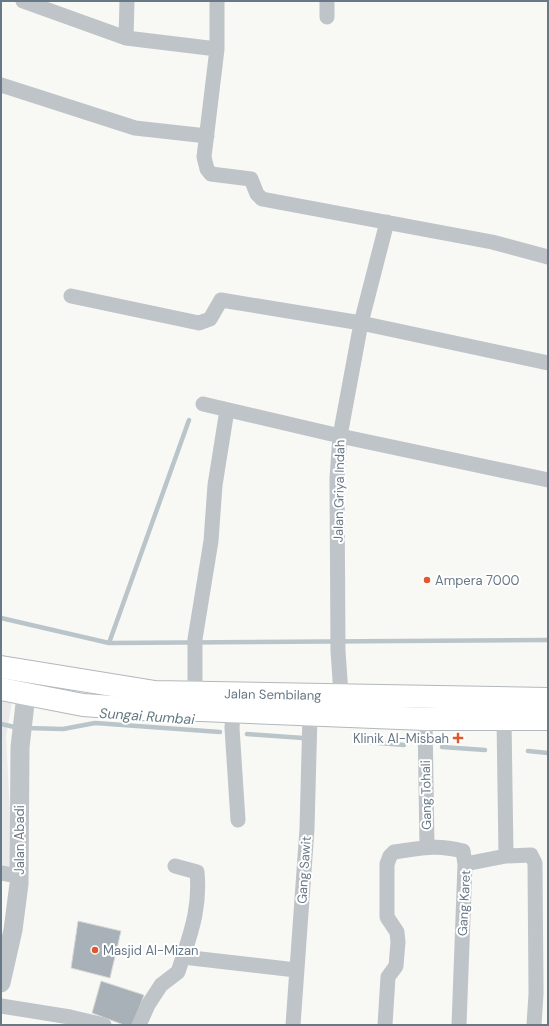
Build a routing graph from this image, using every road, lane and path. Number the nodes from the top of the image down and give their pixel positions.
1 (23, 1) edge
2 (127, 1) edge
3 (218, 1) edge
4 (326, 1) edge
5 (39, 4) edge
6 (327, 17) dead end
7 (126, 38) junction
8 (217, 49) junction
9 (1, 85) edge
10 (207, 136) junction
11 (387, 222) junction
12 (548, 257) edge
13 (71, 296) dead end
14 (360, 323) junction
15 (548, 363) edge
16 (203, 404) dead end
17 (227, 410) junction
18 (340, 436) junction
19 (548, 480) edge
20 (1, 667) edge
21 (1, 689) edge
22 (195, 692) junction
23 (341, 694) junction
24 (548, 699) edge
25 (25, 704) junction
26 (233, 712) junction
27 (310, 715) junction
28 (504, 718) junction
29 (548, 718) edge
30 (425, 719) junction
31 (238, 820) dead end
32 (427, 848) junction
33 (506, 856) junction
34 (465, 864) junction
35 (175, 866) dead end
36 (10, 874) edge
37 (183, 957) junction
38 (296, 970) junction
39 (2, 977) edge
40 (1, 1006) edge
41 (104, 1025) edge
42 (139, 1025) edge
43 (293, 1025) edge
44 (385, 1025) edge
45 (459, 1025) edge
46 (534, 1025) edge

1 - 5 street
2 - 7 street
3 - 8 street
4 - 6 street
5 - 7 street
7 - 8 street
8 - 10 street
9 - 10 street
10 - 11 street
11 - 12 street
11 - 14 street, Jalan Griya Indah
13 - 14 street
14 - 15 street
14 - 18 street, Jalan Griya Indah
16 - 17 street
17 - 18 street
17 - 22 street
18 - 19 street
18 - 23 street, Jalan Griya Indah
20 - 22 main road, Jalan Sembilang
21 - 25 main road, Jalan Sembilang
22 - 23 main road, Jalan Sembilang
23 - 24 main road, Jalan Sembilang
25 - 26 main road, Jalan Sembilang
25 - 36 street, Jalan Abadi
26 - 27 main road, Jalan Sembilang
26 - 31 street
27 - 30 main road, Jalan Sembilang
27 - 38 street, Gang Sawit
28 - 29 main road, Jalan Sembilang
28 - 30 main road, Jalan Sembilang
28 - 33 street
30 - 32 street, Gang Tohali
32 - 34 street, Gang Tohali
32 - 44 street, Gang Tohali
33 - 34 street, Gang Karet
33 - 46 street, Gang Karet
34 - 45 street, Gang Karet
35 - 37 street
36 - 39 street, Jalan Abadi
37 - 38 street
37 - 42 street
38 - 43 street, Gang Sawit
40 - 41 street

